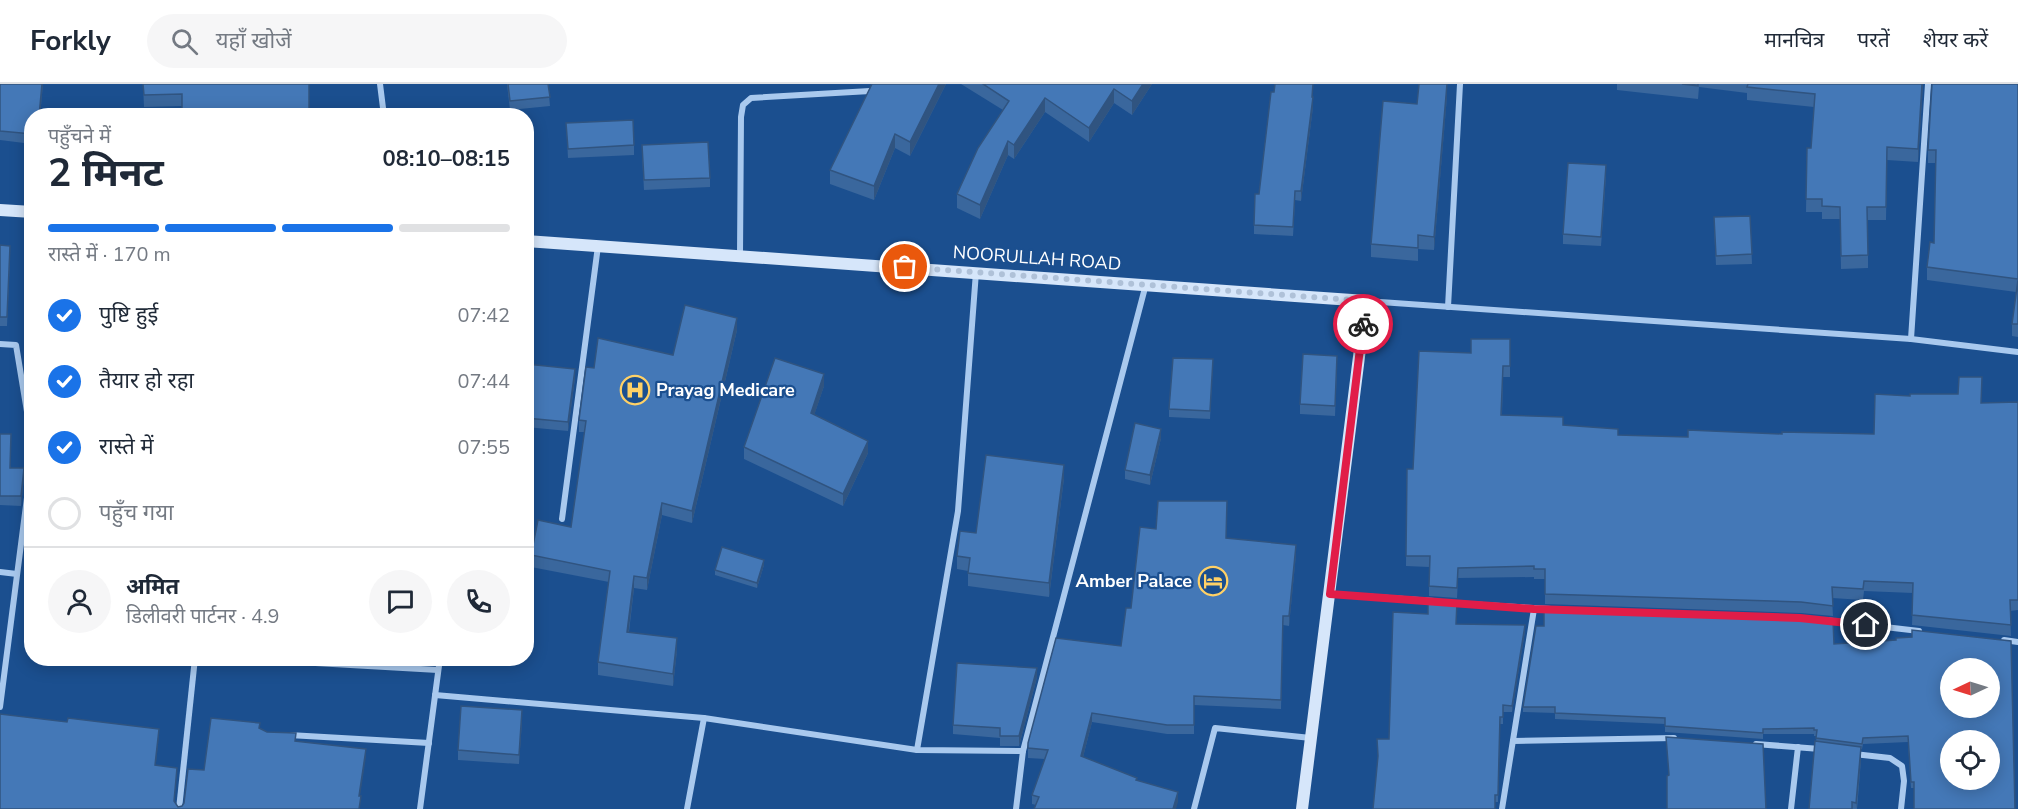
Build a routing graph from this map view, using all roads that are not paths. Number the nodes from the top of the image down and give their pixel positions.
1 (380, 84) edge
2 (1460, 84) edge
3 (1928, 84) edge
4 (870, 91) edge
5 (383, 108) edge
6 (0, 210) edge
7 (24, 212) edge
8 (534, 242) edge
9 (598, 246) junction
10 (740, 255) junction
11 (976, 272) junction
12 (1147, 284) junction
13 (1366, 301) junction
14 (1448, 307) junction
15 (1911, 339) junction
16 (0, 344) edge
17 (2018, 352) edge
18 (24, 394) edge
19 (562, 519) dead end
20 (24, 520) edge
21 (0, 572) edge
22 (17, 574) junction
23 (1330, 594) junction
24 (1534, 609) junction
25 (1557, 609) edge
26 (1812, 619) edge
27 (1926, 632) edge
28 (1995, 639) edge
29 (2018, 642) edge
30 (194, 666) edge
31 (367, 666) edge
32 (439, 666) edge
33 (438, 670) junction
34 (435, 695) junction
35 (0, 707) edge
36 (704, 718) junction
37 (278, 734) edge
38 (1311, 738) junction
39 (1685, 738) edge
40 (1513, 741) junction
41 (429, 742) junction
42 (1753, 743) edge
43 (1798, 747) junction
44 (917, 750) junction
45 (1023, 751) junction
46 (1833, 751) edge
47 (1844, 752) edge
48 (179, 809) edge
49 (420, 809) edge
50 (687, 809) edge
51 (1016, 809) edge
52 (1194, 809) edge
53 (1302, 809) edge
54 (1502, 809) edge
55 (1791, 809) edge
56 (1901, 809) edge

1 - 5 street
2 - 14 street
3 - 15 street
4 - 10 street
6 - 7 main road
8 - 9 main road, NOORULLAH ROAD
9 - 10 main road, NOORULLAH ROAD
9 - 19 street
10 - 11 main road, NOORULLAH ROAD
11 - 12 main road, NOORULLAH ROAD
11 - 44 street
12 - 13 main road, NOORULLAH ROAD
12 - 45 street
13 - 14 street
13 - 23 main road
14 - 15 street
15 - 17 street
16 - 18 street
20 - 22 street
21 - 22 street
22 - 35 street
23 - 24 street
23 - 38 main road
24 - 25 street
24 - 40 street
26 - 27 street
28 - 29 street
30 - 48 street
31 - 33 street
32 - 33 street
33 - 34 street
34 - 36 street
34 - 41 street
36 - 44 street
36 - 50 street
37 - 41 street
38 - 52 street
38 - 53 main road
39 - 40 street
40 - 54 street
41 - 49 street
42 - 43 street
43 - 46 street
43 - 55 street
44 - 45 street
45 - 51 street
47 - 56 street

